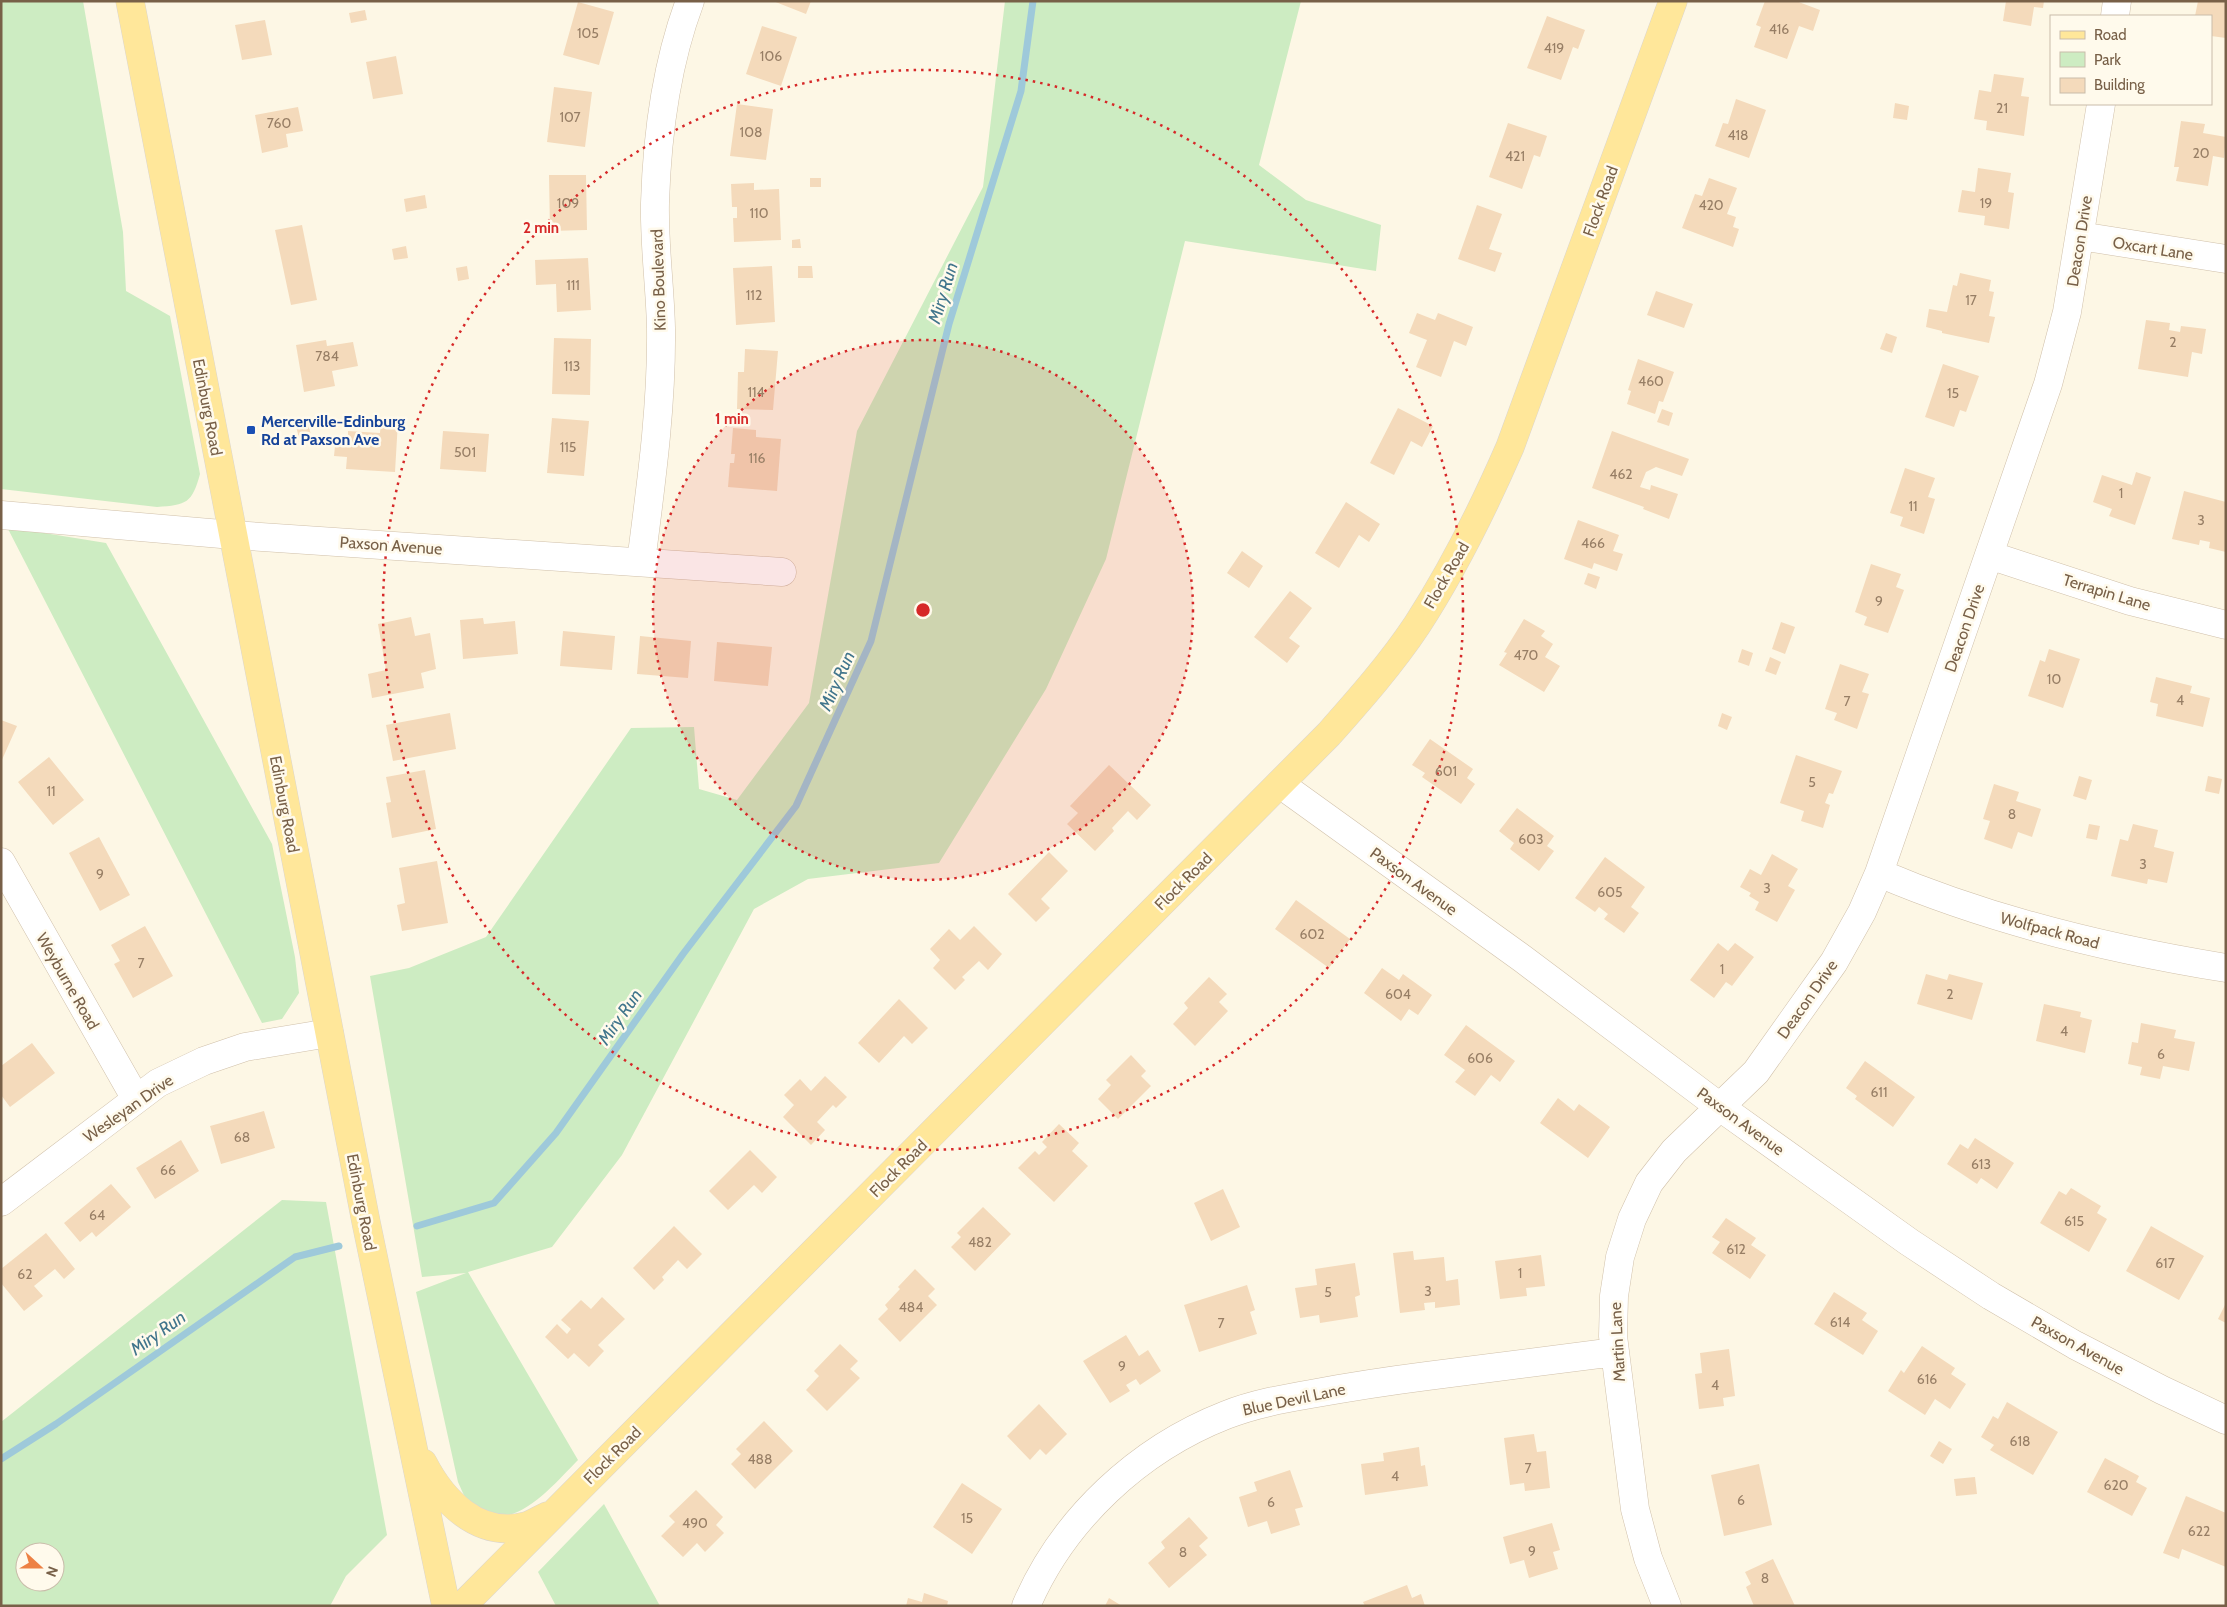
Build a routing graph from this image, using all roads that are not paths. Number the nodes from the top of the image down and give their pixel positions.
1 (130, 1) edge
2 (690, 1) edge
3 (1673, 1) edge
4 (2117, 1) edge
5 (2115, 15) edge
6 (2101, 105) edge
7 (2080, 236) junction
8 (2226, 259) edge
9 (1, 515) edge
10 (233, 535) junction
11 (1989, 555) junction
12 (641, 562) junction
13 (782, 572) dead end
14 (2226, 625) edge
15 (1280, 784) junction
16 (1, 862) edge
17 (1879, 873) junction
18 (2226, 968) edge
19 (329, 1033) junction
20 (136, 1099) junction
21 (1720, 1107) junction
22 (1, 1202) edge
23 (1614, 1352) junction
24 (2226, 1420) edge
25 (413, 1444) junction
26 (553, 1514) junction
27 (1658, 1603) edge
28 (446, 1606) edge
29 (462, 1606) edge
30 (1026, 1606) edge

1 - 10 main road, Edinburg Road
2 - 12 street, Kino Boulevard
3 - 15 main road, Flock Road
4 - 5 street
6 - 7 street, Deacon Drive
7 - 8 street, Oxcart Lane
7 - 11 street, Deacon Drive
9 - 10 street, Paxson Avenue
10 - 12 street, Paxson Avenue
10 - 19 main road, Edinburg Road
11 - 14 street, Terrapin Lane
11 - 17 street, Deacon Drive
12 - 13 street, Paxson Avenue
15 - 21 street, Paxson Avenue
15 - 26 main road, Flock Road
16 - 20 street, Weyburne Road
17 - 18 street, Wolfpack Road
17 - 21 street, Deacon Drive
19 - 20 street, Wesleyan Drive
19 - 25 main road, Edinburg Road
20 - 22 street, Wesleyan Drive
21 - 23 street, Martin Lane
21 - 24 street, Paxson Avenue
23 - 27 street, Martin Lane
23 - 30 street, Blue Devil Lane
25 - 26 main road
25 - 28 main road, Edinburg Road
26 - 29 main road, Flock Road

